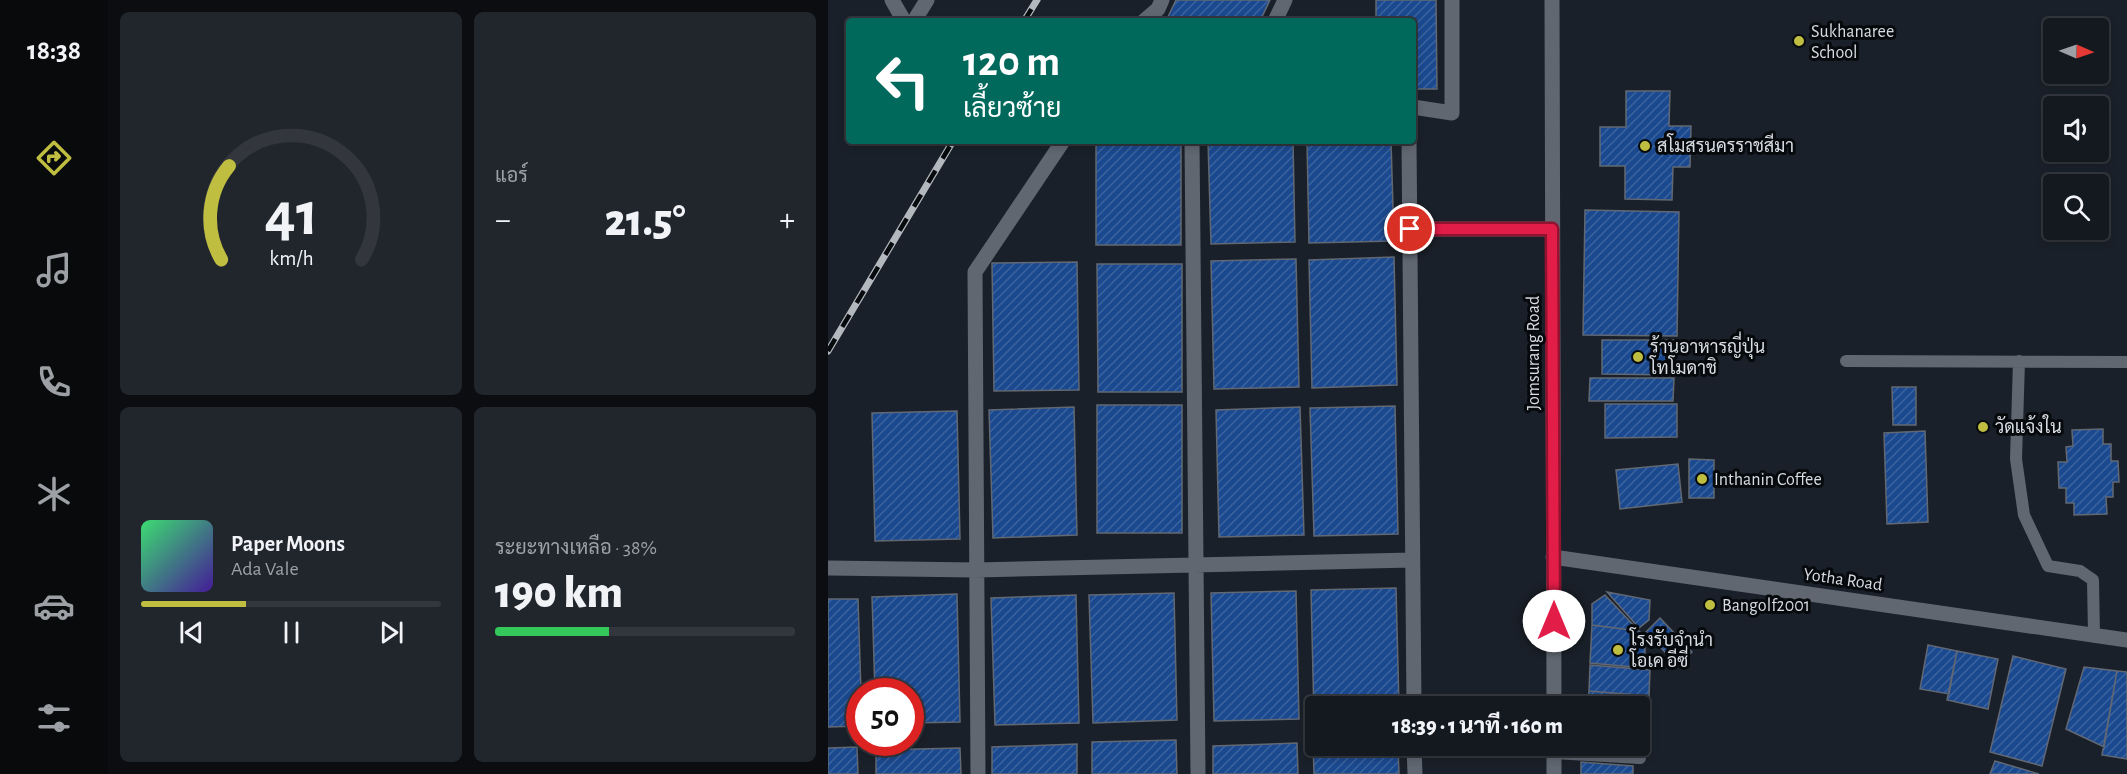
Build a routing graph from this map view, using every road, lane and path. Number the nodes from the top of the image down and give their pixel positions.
1 (892, 0) edge
2 (927, 0) edge
3 (1162, 0) edge
4 (1285, 0) edge
5 (1452, 0) edge
6 (1552, 0) edge
7 (902, 18) edge
8 (916, 18) edge
9 (1148, 18) edge
10 (1276, 18) edge
11 (1416, 107) edge
12 (1061, 144) edge
13 (1192, 144) edge
14 (1409, 144) edge
15 (1410, 229) junction
16 (1552, 229) junction
17 (1846, 361) dead end
18 (2019, 361) junction
19 (2127, 362) edge
20 (1553, 557) junction
21 (1412, 560) junction
22 (1195, 564) junction
23 (828, 568) edge
24 (976, 570) junction
25 (2094, 635) junction
26 (2127, 640) edge
27 (1414, 696) edge
28 (1554, 696) edge
29 (1414, 756) edge
30 (1554, 756) edge
31 (1621, 756) edge
32 (1640, 758) dead end
33 (978, 774) edge
34 (1198, 774) edge
35 (1415, 774) edge
36 (1555, 774) edge

1 - 7 street
2 - 8 street
3 - 9 street
4 - 10 street
5 - 11 street
6 - 16 street, Jomsurang Road
12 - 24 street
13 - 22 street
14 - 15 street
15 - 16 street
15 - 21 street
16 - 20 street, Jomsurang Road
17 - 18 lane
18 - 19 lane
18 - 25 lane
20 - 25 street, Yotha Road
20 - 28 street, Jomsurang Road
21 - 22 street
21 - 27 street
22 - 24 street
22 - 34 street
23 - 24 street
24 - 33 street
25 - 26 street, Yotha Road
29 - 35 street
30 - 36 street
31 - 32 lane

